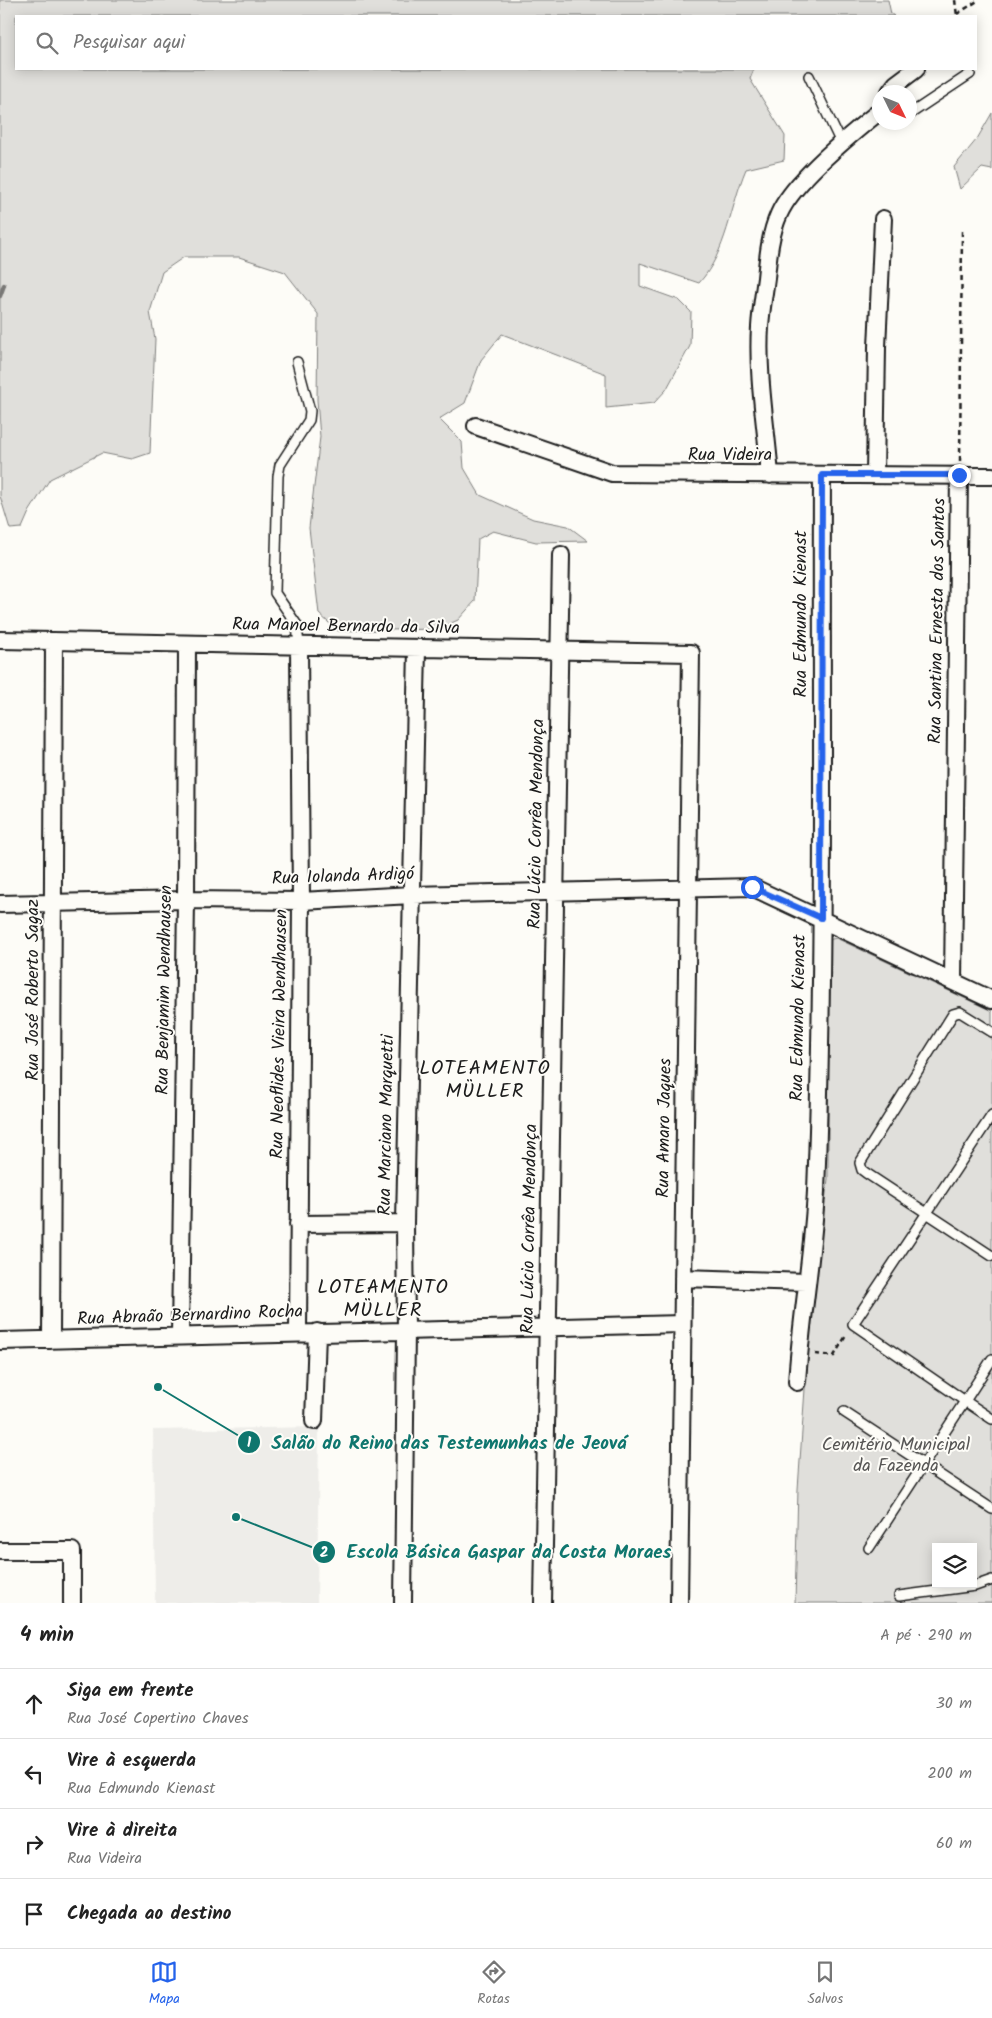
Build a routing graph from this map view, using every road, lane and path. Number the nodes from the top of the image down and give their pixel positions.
1 (955, 0) edge
2 (979, 0) edge
3 (957, 15) edge
4 (915, 70) edge
5 (970, 74) dead end
6 (809, 76) dead end
7 (895, 85) edge
8 (917, 109) edge
9 (872, 118) edge
10 (841, 143) junction
11 (883, 219) dead end
12 (962, 230) dead end
13 (297, 362) dead end
14 (476, 426) dead end
15 (770, 475) junction
16 (822, 475) junction
17 (875, 475) junction
18 (959, 475) junction
19 (992, 476) edge
20 (561, 555) dead end
21 (0, 640) edge
22 (54, 641) junction
23 (187, 644) junction
24 (299, 646) junction
25 (417, 648) junction
26 (560, 651) junction
27 (691, 653) joint
28 (688, 888) junction
29 (556, 891) junction
30 (412, 895) junction
31 (186, 900) junction
32 (301, 900) junction
33 (54, 903) junction
34 (0, 904) edge
35 (821, 918) junction
36 (953, 982) junction
37 (992, 1000) edge
38 (992, 1032) edge
39 (992, 1115) edge
40 (926, 1211) junction
41 (405, 1223) junction
42 (298, 1224) junction
43 (992, 1256) edge
44 (683, 1278) junction
45 (806, 1282) junction
46 (682, 1324) junction
47 (853, 1324) junction
48 (548, 1329) junction
49 (406, 1331) junction
50 (317, 1332) junction
51 (298, 1333) junction
52 (180, 1336) junction
53 (51, 1340) junction
54 (0, 1341) edge
55 (807, 1353) dead end
56 (992, 1359) edge
57 (797, 1382) dead end
58 (965, 1401) junction
59 (844, 1412) dead end
60 (992, 1419) edge
61 (314, 1421) dead end
62 (924, 1465) junction
63 (992, 1509) edge
64 (869, 1548) dead end
65 (0, 1552) edge
66 (992, 1580) edge
67 (899, 1596) dead end
68 (72, 1603) edge
69 (403, 1603) edge
70 (543, 1603) edge
71 (679, 1603) edge

1 - 3 path
2 - 3 path
4 - 7 street
5 - 8 lane
6 - 10 lane
9 - 10 street
10 - 15 street
11 - 17 street
12 - 18 path, Rua Santina Ernesta dos Santos
13 - 24 lane
14 - 15 street, Rua Videira
15 - 16 street, Rua Videira
16 - 17 street, Rua Videira
16 - 35 street, Rua Edmundo Kienast
17 - 18 street, Rua Videira
18 - 19 street, Rua Videira
18 - 36 street, Rua Santina Ernesta dos Santos
20 - 26 street, Rua Lúcio Corrêa Mendonça
21 - 22 street, Rua Manoel Bernardo da Silva
22 - 23 street, Rua Manoel Bernardo da Silva
22 - 33 street, Rua José Roberto Sagaz
23 - 24 street, Rua Manoel Bernardo da Silva
23 - 31 street, Rua Benjamim Wendhausen
24 - 25 street, Rua Manoel Bernardo da Silva
24 - 32 street, Rua Neoflides Vieira Wendhausen
25 - 26 street, Rua Manoel Bernardo da Silva
25 - 30 street, Rua Marciano Marquetti
26 - 27 street, Rua Manoel Bernardo da Silva
26 - 29 street, Rua Lúcio Corrêa Mendonça
27 - 28 street, Rua Amaro Jaques
28 - 29 street, Rua Iolanda Ardigó
28 - 35 street, Rua Iolanda Ardigó
28 - 44 street, Rua Amaro Jaques
29 - 30 street, Rua Iolanda Ardigó
29 - 48 street, Rua Lúcio Corrêa Mendonça
30 - 32 street, Rua Iolanda Ardigó
30 - 41 street, Rua Marciano Marquetti
31 - 32 street, Rua Iolanda Ardigó
31 - 33 street, Rua Iolanda Ardigó
31 - 52 street, Rua Benjamim Wendhausen
32 - 42 street, Rua Neoflides Vieira Wendhausen
33 - 34 street, Rua Iolanda Ardigó
33 - 53 street, Rua José Roberto Sagaz
35 - 36 street, Rua Iolanda Ardigó
35 - 45 street, Rua Edmundo Kienast
36 - 37 street, Rua Iolanda Ardigó
38 - 40 lane
39 - 40 lane
40 - 43 lane
40 - 47 lane
41 - 42 street
41 - 49 street, Rua Marciano Marquetti
42 - 51 street, Rua Neoflides Vieira Wendhausen
44 - 45 street
44 - 46 street, Rua Amaro Jaques
45 - 57 street, Rua Edmundo Kienast
46 - 48 street, Rua Abraão Bernardino Rocha
46 - 71 street, Rua Amaro Jaques
47 - 55 path
47 - 58 lane
48 - 49 street, Rua Abraão Bernardino Rocha
48 - 70 street, Rua Lúcio Corrêa Mendonça
49 - 50 street, Rua Abraão Bernardino Rocha
49 - 69 street, Rua Marciano Marquetti
50 - 51 street, Rua Abraão Bernardino Rocha
50 - 61 street
51 - 52 street, Rua Abraão Bernardino Rocha
52 - 53 street, Rua Abraão Bernardino Rocha
53 - 54 street, Rua Abraão Bernardino Rocha
56 - 58 lane
58 - 60 lane
58 - 62 lane
59 - 62 lane
62 - 63 lane
62 - 64 lane
65 - 68 street
66 - 67 lane

